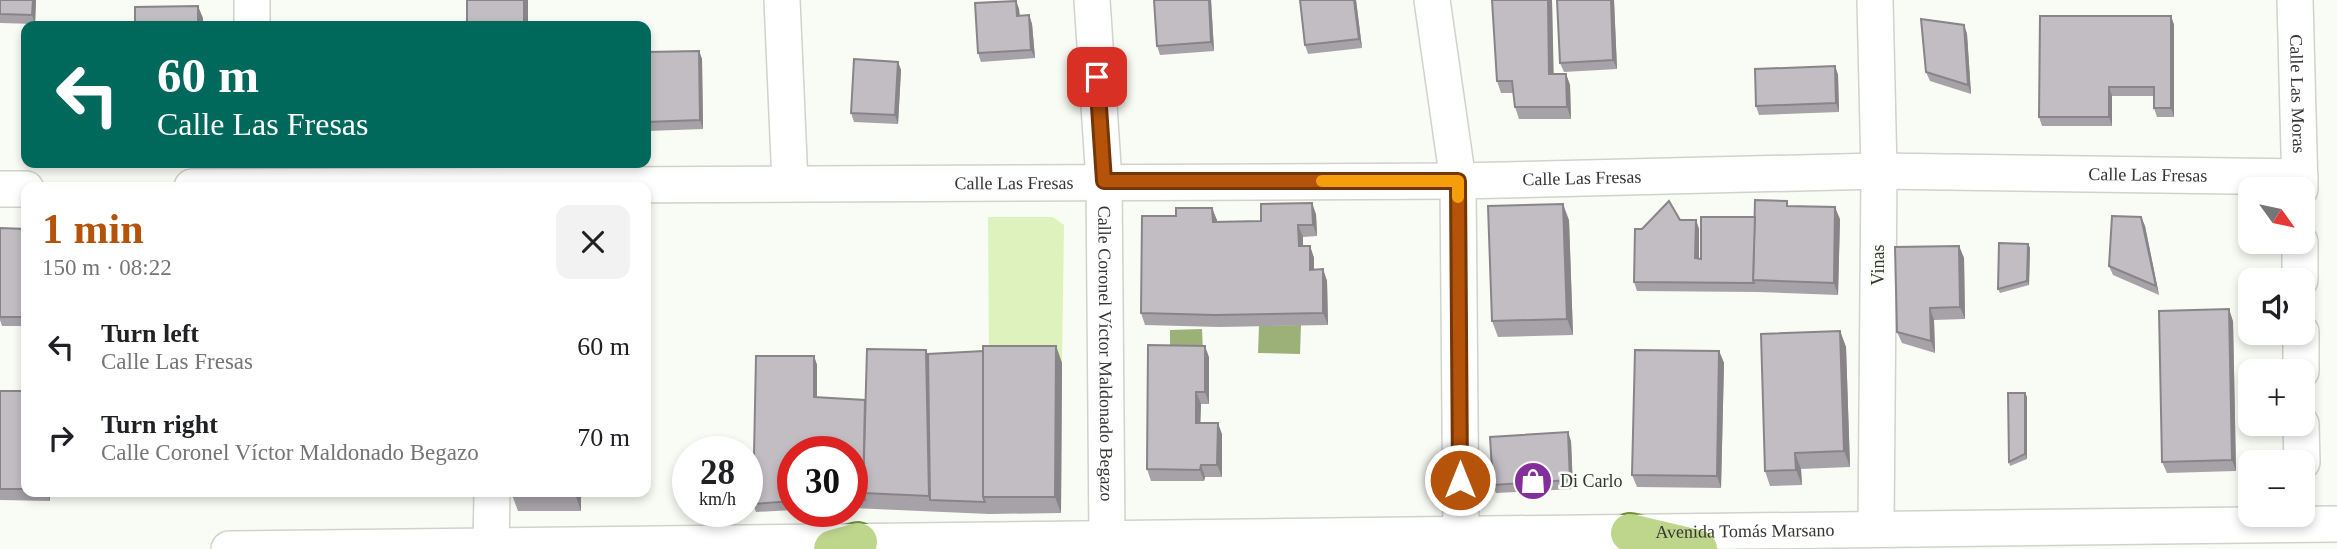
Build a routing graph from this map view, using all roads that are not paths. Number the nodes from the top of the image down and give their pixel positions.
1 (252, 0) edge
2 (782, 0) edge
3 (1092, 0) edge
4 (1432, 0) edge
5 (1875, 0) edge
6 (2295, 0) edge
7 (252, 21) edge
8 (1879, 171) junction
9 (2300, 177) edge
10 (1104, 181) junction
11 (1458, 181) junction
12 (2238, 181) edge
13 (790, 183) junction
14 (651, 185) edge
15 (0, 189) edge
16 (21, 189) edge
17 (492, 497) edge
18 (2238, 521) edge
19 (2315, 521) edge
20 (2337, 524) edge
21 (1877, 529) junction
22 (1630, 533) junction
23 (1461, 535) junction
24 (1107, 538) junction
25 (845, 545) edge
26 (491, 546) junction
27 (229, 549) edge
28 (1698, 549) edge

1 - 7 street
2 - 13 street
3 - 10 street, Calle Coronel Víctor Maldonado Begazo
4 - 11 street
5 - 8 street, Vinas
6 - 9 street, Calle Las Moras
8 - 11 street, Calle Las Fresas
8 - 12 street, Calle Las Fresas
8 - 21 street, Vinas
10 - 11 street, Calle Las Fresas
10 - 13 street, Calle Las Fresas
10 - 24 street, Calle Coronel Víctor Maldonado Begazo
11 - 23 street
13 - 14 street, Calle Las Fresas
15 - 16 street
17 - 26 street
18 - 21 street, Avenida Tomás Marsano
19 - 20 street, Avenida Tomás Marsano
21 - 22 street, Avenida Tomás Marsano
22 - 23 street, Avenida Tomás Marsano
22 - 28 main road
23 - 24 street, Avenida Tomás Marsano
24 - 25 street, Avenida Tomás Marsano
25 - 26 street, Avenida Tomás Marsano
26 - 27 street, Avenida Tomás Marsano

